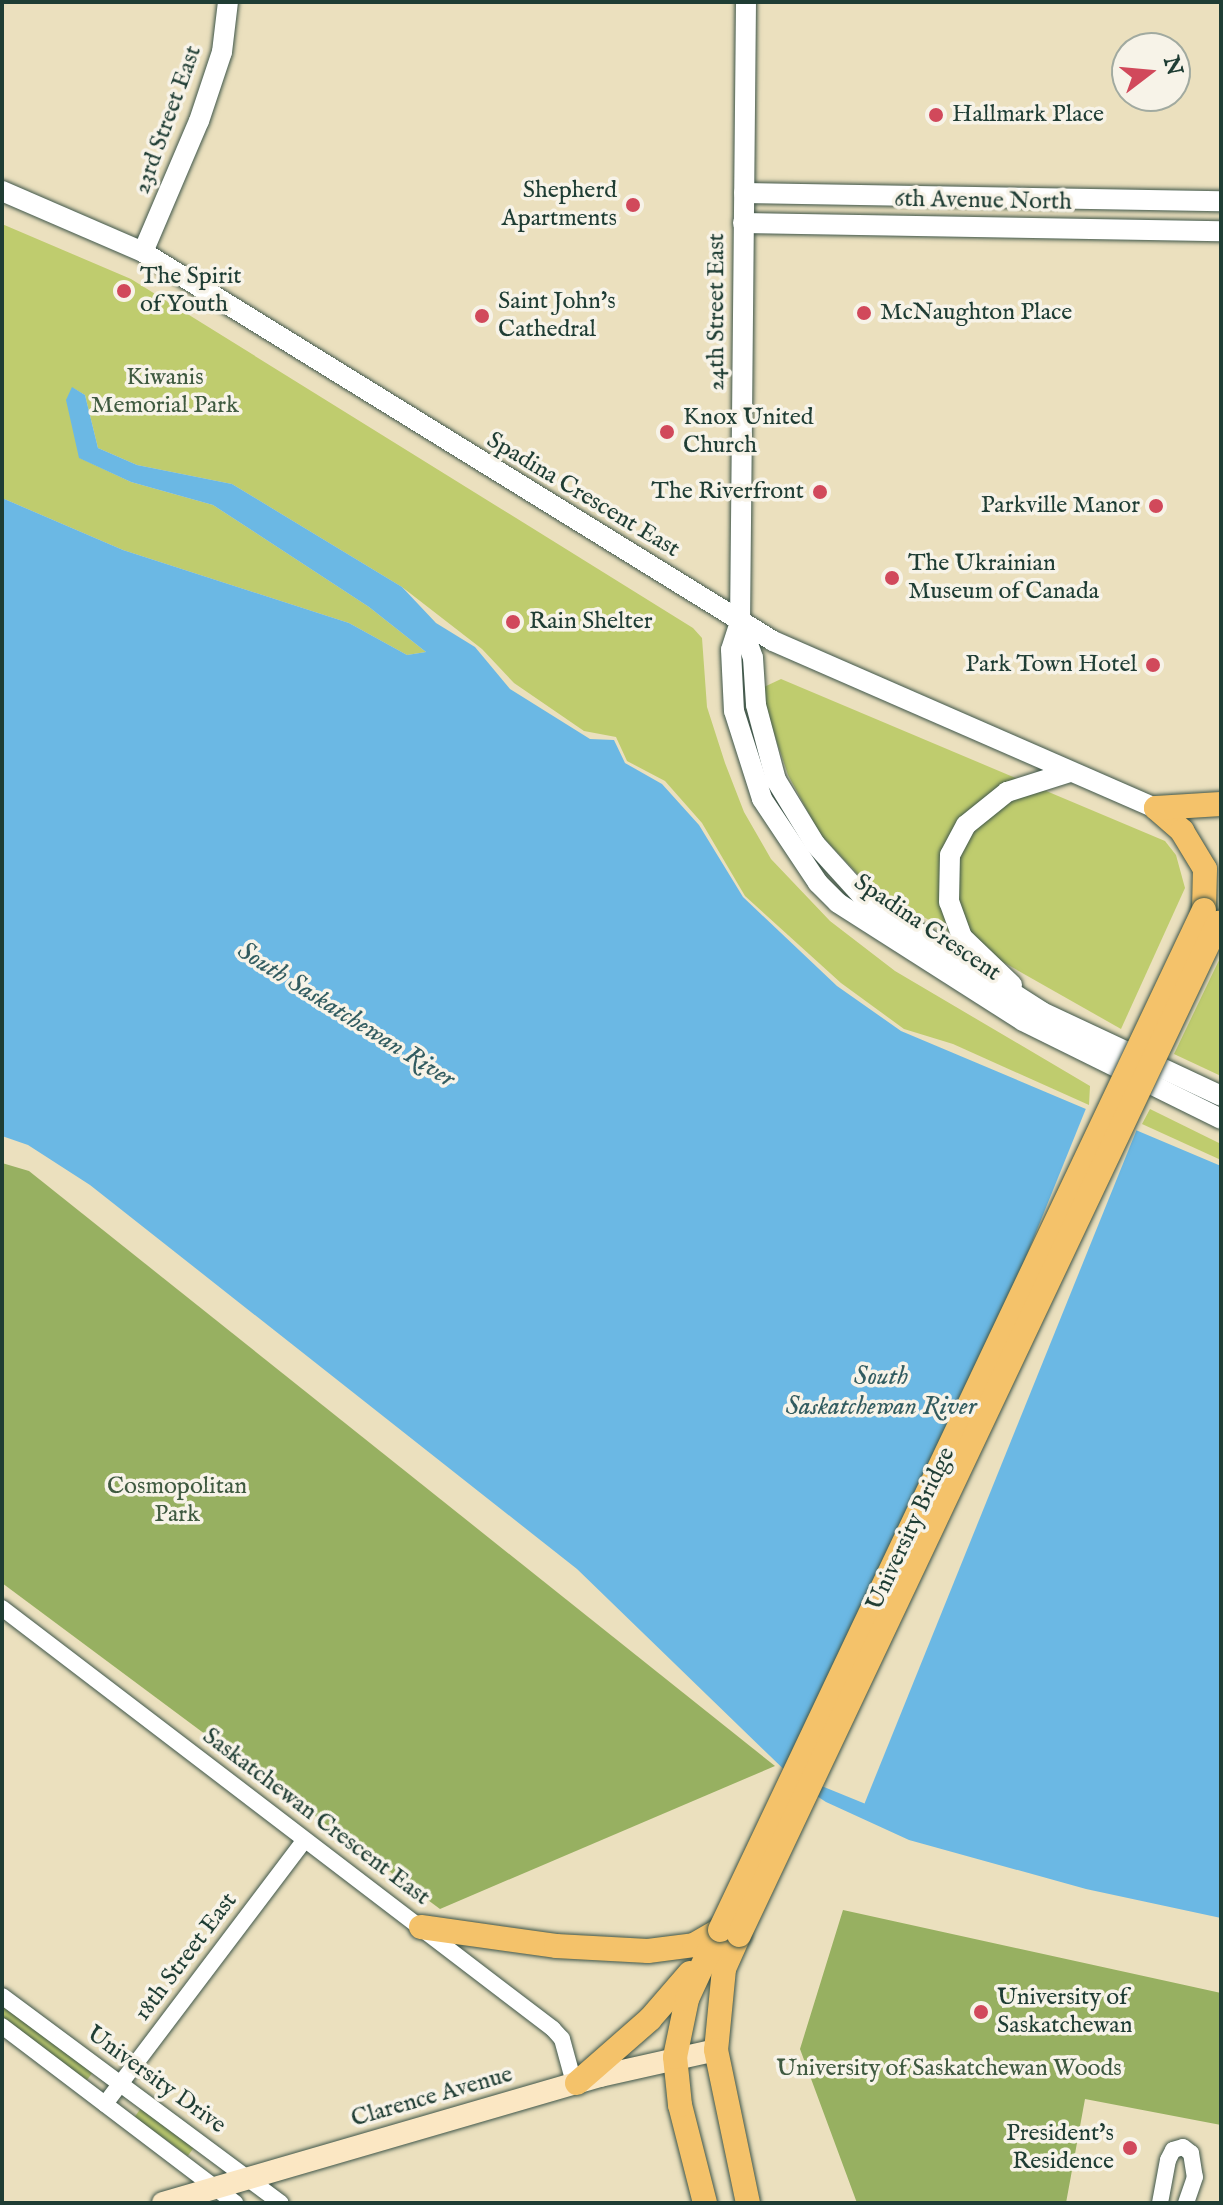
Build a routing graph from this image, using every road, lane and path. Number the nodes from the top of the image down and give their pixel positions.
1 (228, 2) edge
2 (746, 2) edge
3 (2, 191) edge
4 (744, 193) junction
5 (1221, 201) edge
6 (743, 223) junction
7 (1221, 231) edge
8 (143, 252) junction
9 (740, 622) junction
10 (1070, 772) junction
11 (1221, 804) edge
12 (1156, 808) junction
13 (1221, 857) edge
14 (1214, 917) edge
15 (1042, 1012) junction
16 (1221, 1096) edge
17 (1221, 1119) edge
18 (2, 1608) edge
19 (305, 1840) junction
20 (421, 1927) junction
21 (729, 1933) junction
22 (704, 1955) junction
23 (2, 1996) edge
24 (2, 2026) edge
25 (716, 2050) junction
26 (675, 2057) junction
27 (575, 2083) junction
28 (119, 2085) junction
29 (105, 2104) junction
30 (249, 2177) junction
31 (215, 2188) junction
32 (163, 2203) edge
33 (235, 2203) edge
34 (281, 2203) edge
35 (705, 2203) edge
36 (748, 2203) edge
37 (1160, 2203) edge
38 (1186, 2203) edge

1 - 8 street, 23rd Street East
2 - 4 street, 24th Street East
3 - 8 street, Spadina Crescent East
4 - 5 street, 6th Avenue North
4 - 6 street, 24th Street East
6 - 7 street, 6th Avenue North
6 - 9 street, 24th Street East
8 - 9 street, Spadina Crescent East
9 - 10 street, Spadina Crescent East
9 - 15 street, Spadina Crescent
9 - 17 street, Spadina Crescent
10 - 12 street, Spadina Crescent East
10 - 15 street
11 - 12 main road
12 - 14 main road
13 - 14 main road, University Bridge
14 - 21 main road, University Bridge, bridge
15 - 16 street, Spadina Crescent
18 - 19 street, Saskatchewan Crescent East
19 - 20 street, Saskatchewan Crescent East
19 - 28 street, 18th Street East
20 - 21 main road
20 - 27 street, Saskatchewan Crescent East
21 - 22 main road
21 - 25 main road
22 - 26 main road
22 - 27 main road
23 - 28 street, University Drive
24 - 29 street, University Drive
25 - 26 main road, Clarence Avenue
25 - 36 main road
26 - 27 main road, Clarence Avenue
26 - 35 main road
27 - 30 main road, Clarence Avenue
28 - 29 street, 18th Street East
28 - 30 street, University Drive
29 - 31 street, University Drive
30 - 31 main road, Clarence Avenue
30 - 34 street, University Drive
31 - 32 main road, Clarence Avenue
31 - 33 street, University Drive
37 - 38 street

